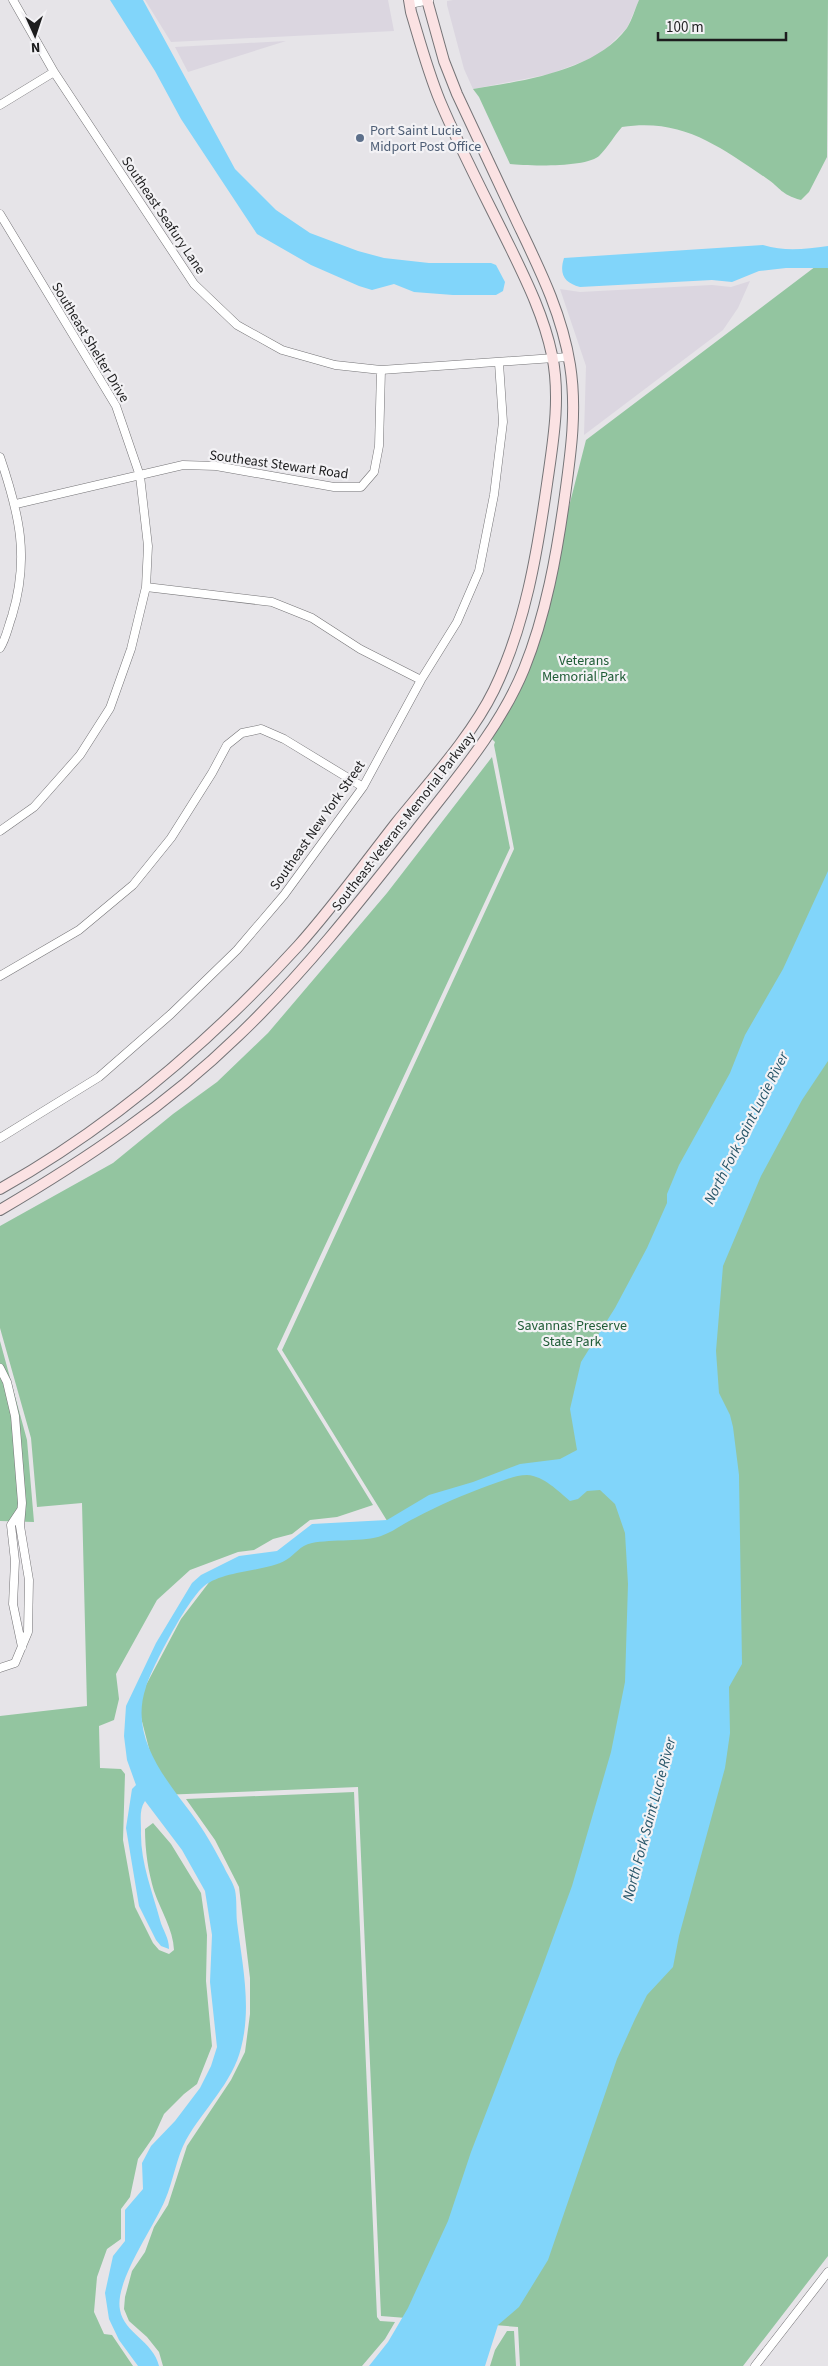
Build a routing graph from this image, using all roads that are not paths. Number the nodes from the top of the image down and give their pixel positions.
1 (13, 0) edge
2 (428, 0) edge
3 (410, 2) edge
4 (54, 72) junction
5 (0, 105) edge
6 (0, 214) edge
7 (568, 357) junction
8 (552, 358) junction
9 (499, 362) junction
10 (381, 370) junction
11 (0, 457) edge
12 (140, 476) junction
13 (16, 504) junction
14 (146, 587) junction
15 (0, 648) edge
16 (421, 680) junction
17 (363, 787) junction
18 (0, 831) edge
19 (0, 976) edge
20 (0, 1138) edge
21 (0, 1188) edge
22 (0, 1210) edge
23 (0, 1368) edge
24 (21, 1510) junction
25 (12, 1590) junction
26 (28, 1590) junction
27 (22, 1647) junction
28 (0, 1668) edge
29 (828, 2272) edge
30 (758, 2365) edge

1 - 4 street, Southeast Seafury Lane
2 - 3 street
2 - 7 main road, Southeast Veterans Memorial Parkway
3 - 8 main road, Southeast Veterans Memorial Parkway
4 - 5 street
4 - 10 street, Southeast Seafury Lane
6 - 12 street, Southeast Shelter Drive
7 - 8 street, Southeast Seafury Lane
7 - 22 main road, Southeast Veterans Memorial Parkway
8 - 9 street, Southeast Seafury Lane
8 - 21 main road, Southeast Veterans Memorial Parkway
9 - 10 street, Southeast Seafury Lane
9 - 16 street, Southeast New York Street
10 - 12 street, Southeast Stewart Road
11 - 13 street
12 - 13 street, Southeast Stewart Road
12 - 14 street, Southeast Shelter Drive
13 - 15 street
14 - 16 street
14 - 18 street, Southeast Shelter Drive
16 - 17 street, Southeast New York Street
17 - 19 street
17 - 20 street, Southeast New York Street
23 - 24 street
24 - 25 street
24 - 26 street
25 - 26 street
25 - 27 street
26 - 27 street
27 - 28 street
29 - 30 street

